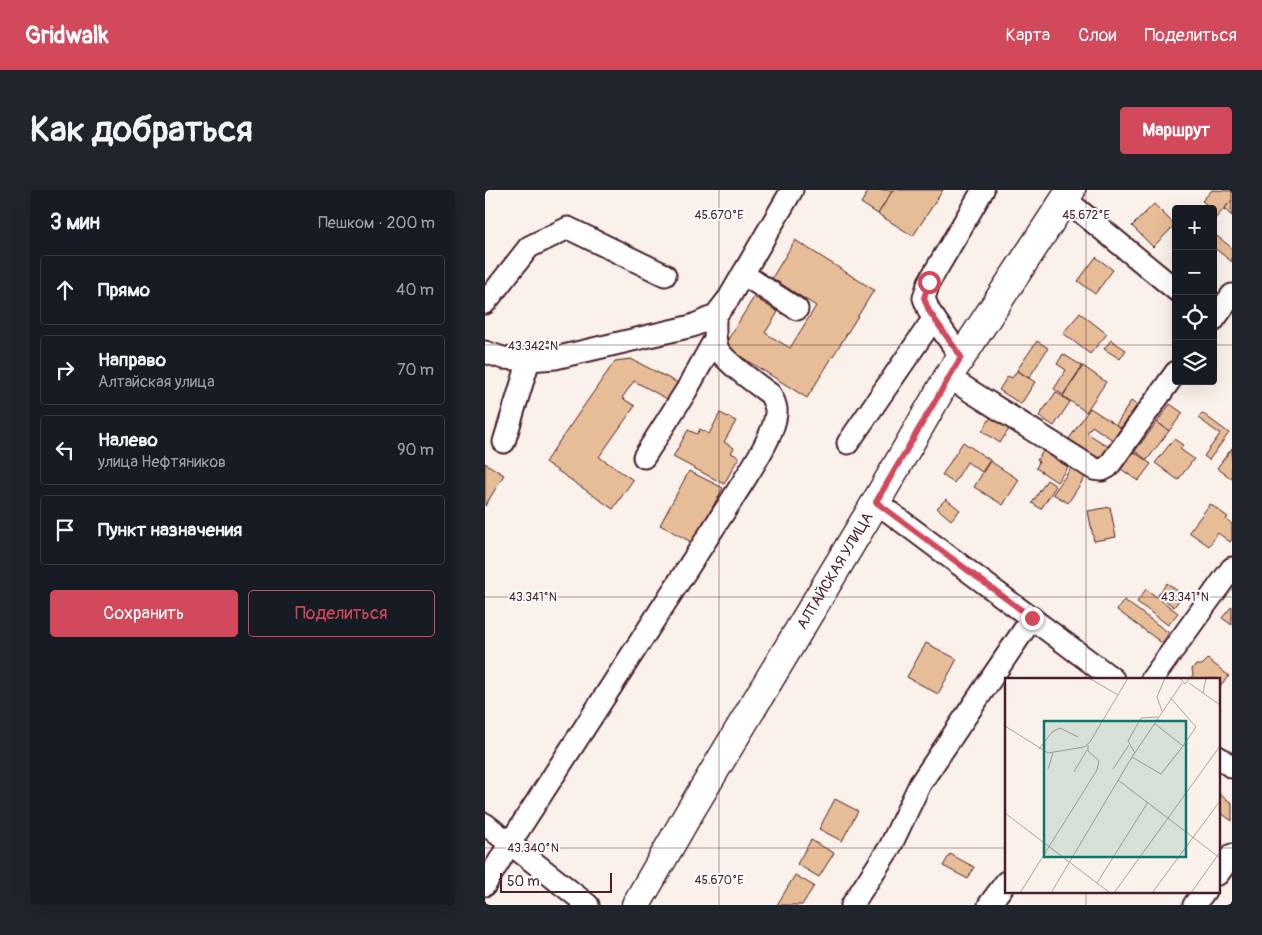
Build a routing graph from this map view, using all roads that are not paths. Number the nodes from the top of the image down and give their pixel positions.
1 (792, 190) edge
2 (983, 190) edge
3 (1068, 194) edge
4 (743, 274) junction
5 (665, 275) dead end
6 (1172, 286) edge
7 (1232, 295) edge
8 (485, 303) edge
9 (797, 309) dead end
10 (715, 316) junction
11 (1217, 316) edge
12 (934, 318) junction
13 (715, 340) junction
14 (485, 352) edge
15 (529, 360) junction
16 (954, 367) junction
17 (1172, 378) edge
18 (504, 442) dead end
19 (848, 444) dead end
20 (644, 456) dead end
21 (876, 502) junction
22 (1232, 568) edge
23 (1032, 618) junction
24 (1112, 678) edge
25 (1153, 678) edge
26 (1219, 758) edge
27 (1232, 767) edge
28 (485, 824) edge
29 (510, 843) junction
30 (1232, 855) edge
31 (1219, 873) edge
32 (1005, 883) edge
33 (485, 885) edge
34 (1204, 892) edge
35 (588, 905) edge
36 (636, 905) edge
37 (852, 905) edge
38 (989, 905) edge
39 (1194, 905) edge

1 - 4 street
2 - 12 street
3 - 6 street
3 - 16 main road, АЛТАЙСКАЯ УЛИЦА
4 - 9 street
4 - 10 street
5 - 8 street
7 - 11 street
10 - 13 street
10 - 15 street
12 - 16 street
12 - 19 street
13 - 20 street
13 - 29 street
14 - 15 street
15 - 18 street
16 - 17 street
16 - 21 main road, АЛТАЙСКАЯ УЛИЦА
21 - 23 street
21 - 36 main road, АЛТАЙСКАЯ УЛИЦА
22 - 25 street
23 - 24 street
23 - 37 street
26 - 27 street
28 - 29 street
29 - 33 street
29 - 35 street
30 - 31 street
32 - 38 street
34 - 39 street

